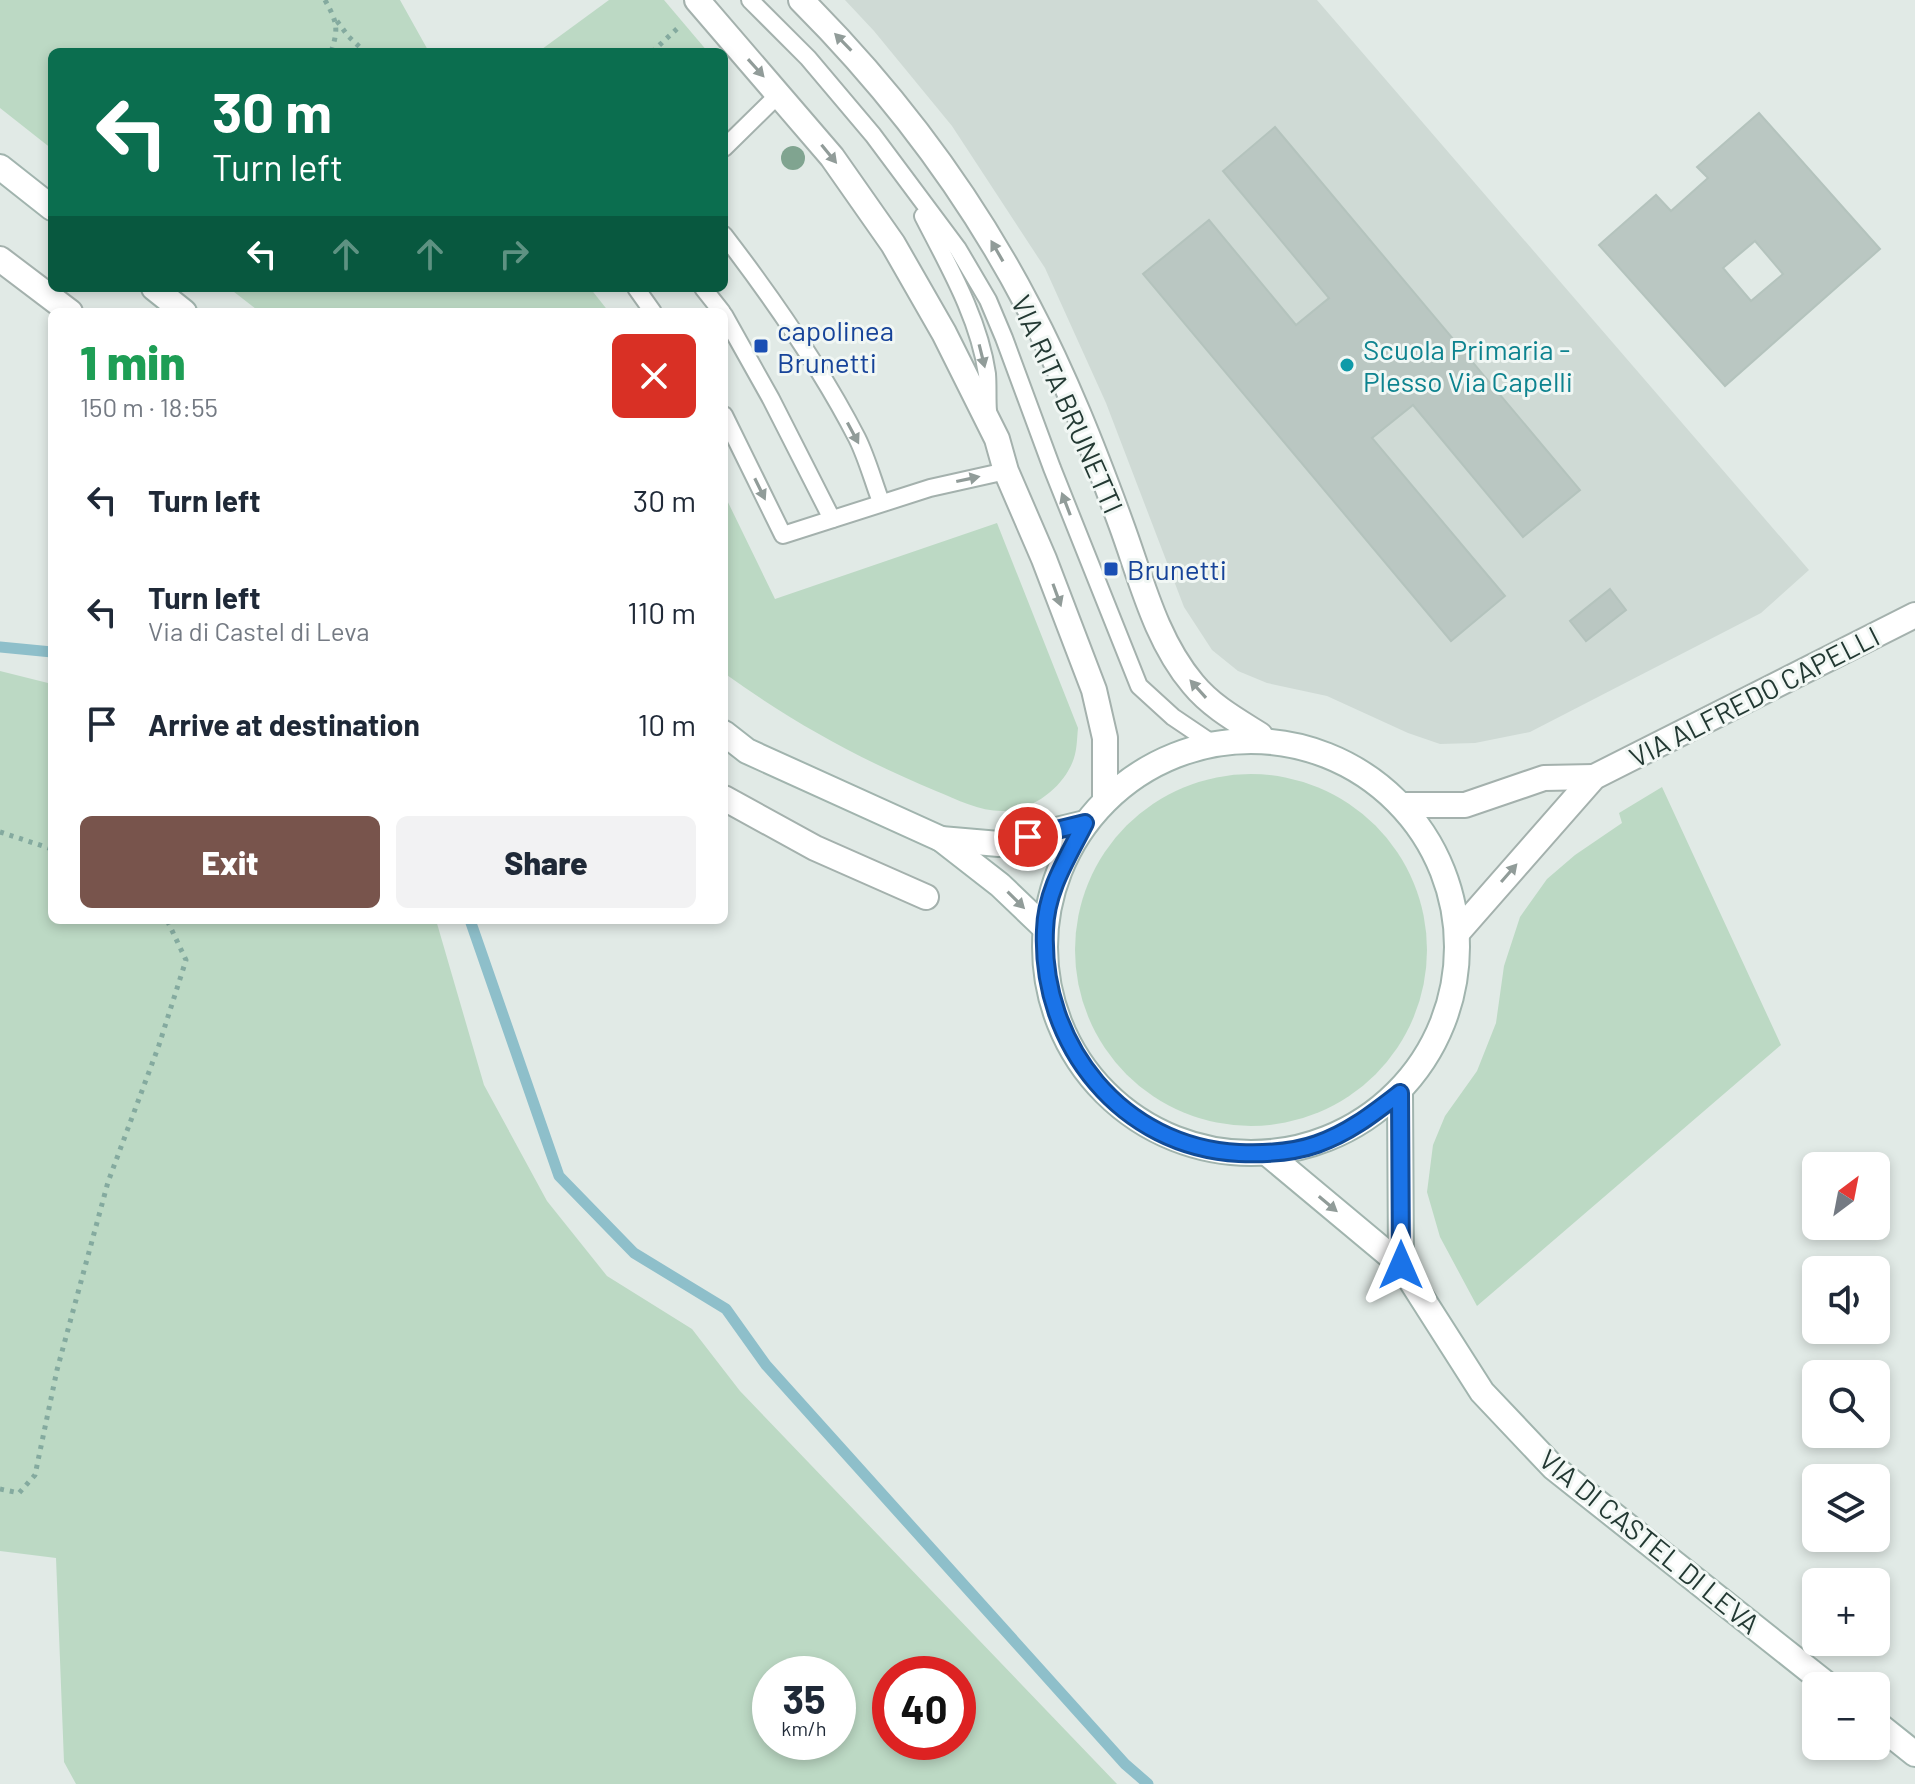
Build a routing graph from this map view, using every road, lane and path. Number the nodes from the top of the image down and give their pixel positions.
1 (325, 0) edge
2 (697, 0) edge
3 (750, 0) edge
4 (801, 0) edge
5 (334, 17) junction
6 (683, 23) dead end
7 (332, 48) edge
8 (361, 48) edge
9 (656, 48) edge
10 (779, 94) junction
11 (728, 144) edge
12 (0, 167) edge
13 (906, 182) junction
14 (48, 205) edge
15 (728, 240) edge
16 (0, 259) edge
17 (159, 292) edge
18 (706, 292) edge
19 (65, 308) edge
20 (179, 308) edge
21 (718, 308) edge
22 (728, 323) edge
23 (988, 421) junction
24 (728, 423) edge
25 (1006, 471) junction
26 (881, 502) junction
27 (832, 519) junction
28 (1915, 615) edge
29 (1260, 735) junction
30 (728, 736) edge
31 (1213, 744) junction
32 (1594, 777) junction
33 (728, 800) edge
34 (1105, 800) junction
35 (1401, 805) junction
36 (1085, 823) junction
37 (0, 832) edge
38 (941, 839) junction
39 (48, 848) edge
40 (926, 897) dead end
41 (169, 924) edge
42 (1045, 928) junction
43 (1458, 932) junction
44 (1400, 1093) junction
45 (1268, 1154) junction
46 (1401, 1265) junction
47 (0, 1489) edge
48 (1811, 1672) edge
49 (1890, 1734) edge
50 (1915, 1754) edge

1 - 5 path
2 -> 10 street, VIA RITA BRUNETTI
3 - 13 lane, VIA RITA BRUNETTI
29 -> 4 street, VIA RITA BRUNETTI
5 - 7 path
5 - 8 path
6 - 9 path
10 - 11 lane
10 -> 23 street, VIA RITA BRUNETTI
12 - 14 street
13 -> 23 lane, VIA RITA BRUNETTI
31 -> 13 lane, VIA RITA BRUNETTI
15 -> 26 lane
16 - 19 street
17 - 20 street
18 - 21 lane
22 - 27 lane
23 - 25 street, VIA RITA BRUNETTI
24 -> 27 lane
26 -> 25 lane
25 -> 34 street, VIA RITA BRUNETTI
26 - 27 lane
28 - 32 street, VIA ALFREDO CAPELLI
29 - 31 street, VIA RITA BRUNETTI
29 - 35 street, VIA RITA BRUNETTI
30 - 38 street
31 - 34 street, VIA RITA BRUNETTI
32 - 35 street, VIA ALFREDO CAPELLI
43 -> 32 street, VIA ALFREDO CAPELLI
33 - 40 street
34 - 36 street, VIA RITA BRUNETTI
35 - 43 street, VIA RITA BRUNETTI
36 - 38 street
36 - 42 street, VIA RITA BRUNETTI
37 - 39 path
38 -> 42 street
41 - 47 path
42 - 45 street, VIA RITA BRUNETTI
43 - 44 street, VIA RITA BRUNETTI
44 - 45 street, VIA RITA BRUNETTI
44 - 46 street
45 -> 46 street, VIA DI CASTEL DI LEVA
46 - 48 street, VIA DI CASTEL DI LEVA
49 - 50 street

